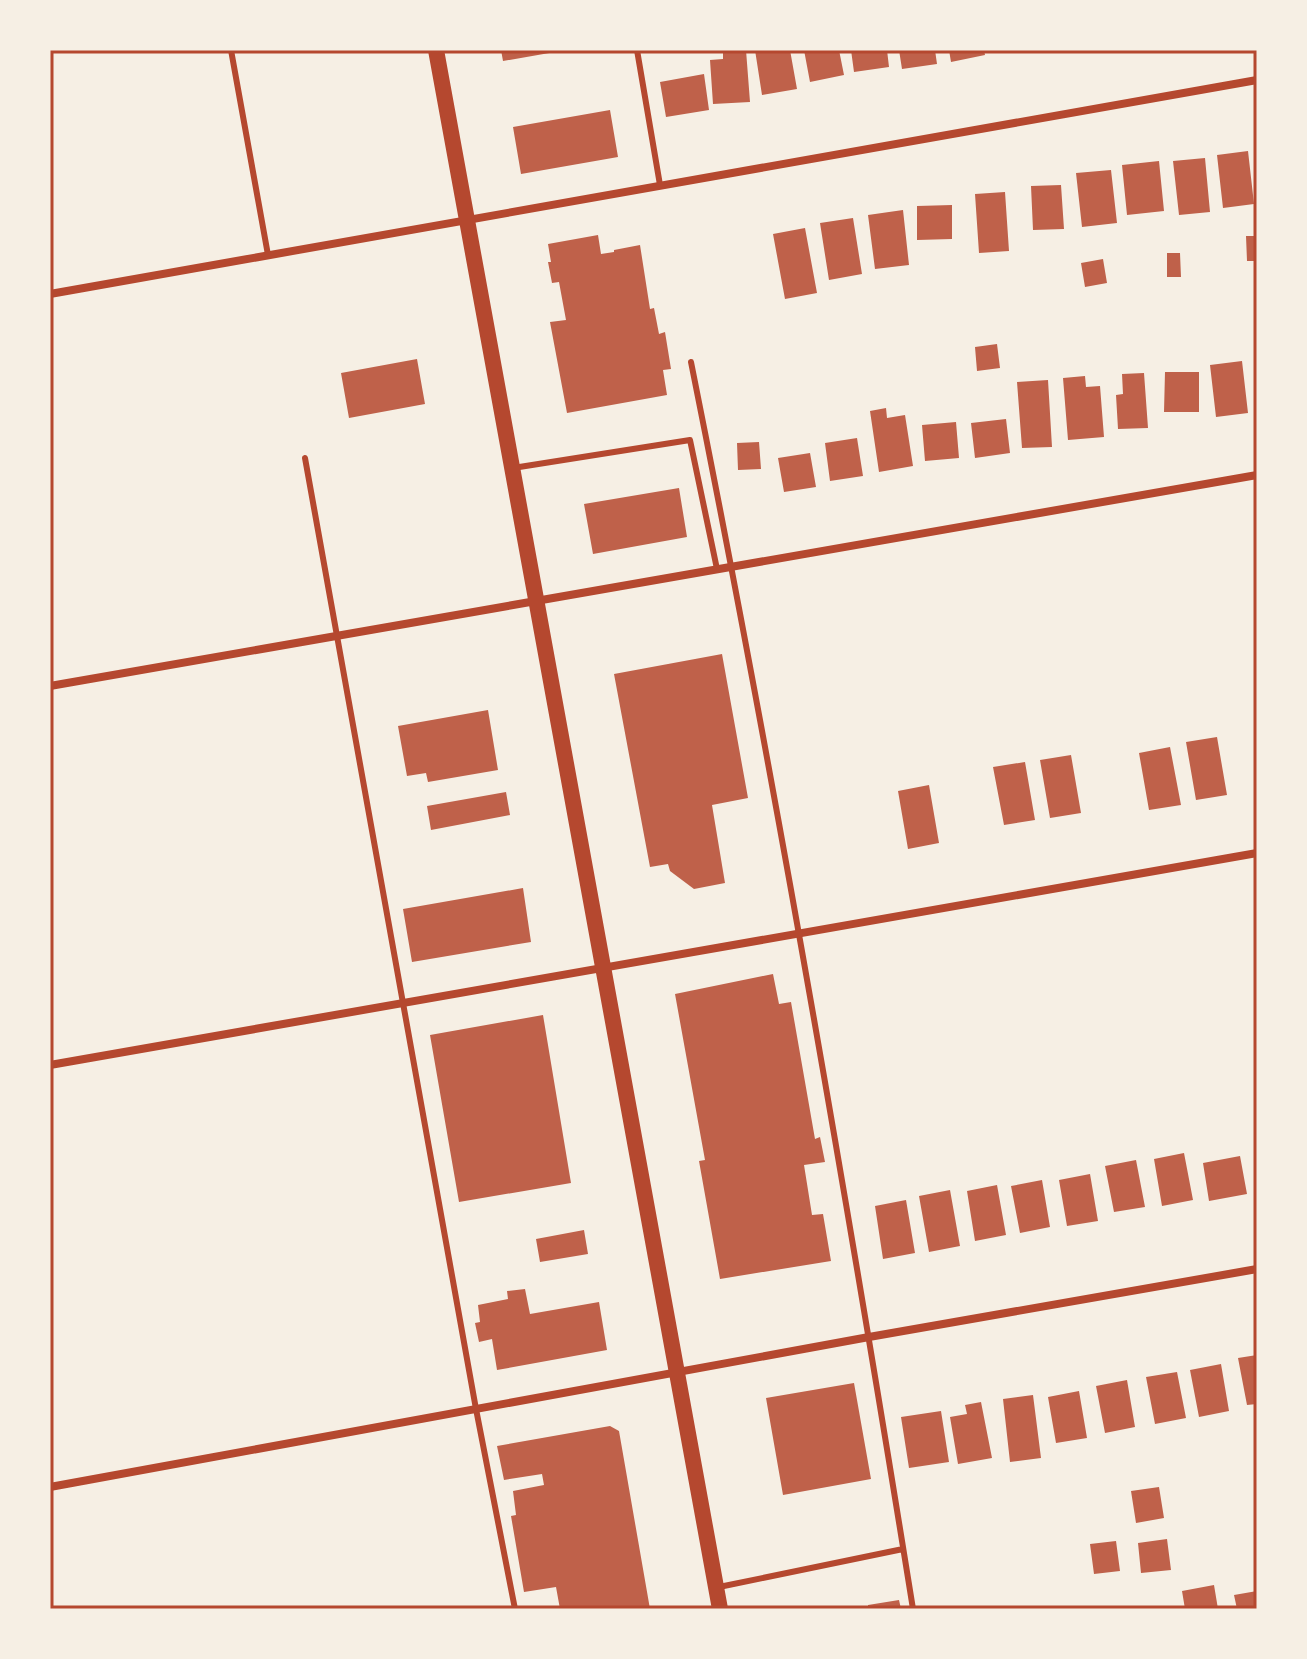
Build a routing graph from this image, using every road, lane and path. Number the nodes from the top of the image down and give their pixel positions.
1 (231, 50) edge
2 (436, 50) edge
3 (637, 50) edge
4 (1257, 80) edge
5 (660, 185) junction
6 (467, 220) junction
7 (268, 255) junction
8 (50, 294) edge
9 (691, 362) dead end
10 (305, 458) dead end
11 (513, 468) junction
12 (1257, 475) edge
13 (732, 566) junction
14 (717, 569) junction
15 (537, 600) junction
16 (338, 635) junction
17 (50, 686) edge
18 (1257, 853) edge
19 (799, 934) junction
20 (603, 968) junction
21 (403, 1004) junction
22 (50, 1065) edge
23 (1257, 1269) edge
24 (869, 1337) junction
25 (677, 1372) junction
26 (476, 1409) junction
27 (50, 1487) edge
28 (903, 1549) junction
29 (716, 1588) junction
30 (515, 1609) edge
31 (720, 1609) edge
32 (913, 1609) edge

1 - 7 lane
2 - 6 main road
3 - 5 lane
4 - 5 street
5 - 6 street
6 - 7 street
6 - 11 main road
7 - 8 street
9 - 13 lane
10 - 16 lane
11 - 14 lane
11 - 15 main road
12 - 13 street
13 - 14 street
13 - 19 lane
14 - 15 street
15 - 16 street
15 - 20 main road
16 - 17 street
16 - 21 lane
18 - 19 street
19 - 20 street
19 - 24 lane
20 - 21 street
20 - 25 main road
21 - 22 street
21 - 26 lane
23 - 24 street
24 - 25 street
24 - 28 lane
25 - 26 street
25 - 29 main road
26 - 27 street
26 - 30 lane
28 - 29 lane
28 - 32 lane
29 - 31 main road

